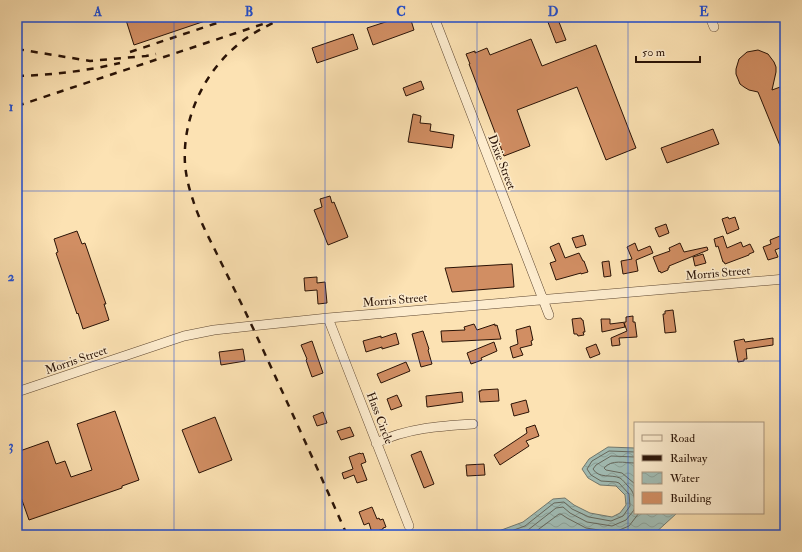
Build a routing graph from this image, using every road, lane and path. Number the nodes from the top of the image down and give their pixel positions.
1 (434, 17) edge
2 (710, 17) edge
3 (714, 27) dead end
4 (785, 279) edge
5 (542, 300) junction
6 (548, 315) dead end
7 (328, 318) junction
8 (17, 392) edge
9 (472, 424) dead end
10 (376, 443) junction
11 (409, 526) dead end

1 - 5 street, Dixie Street
2 - 3 street
4 - 5 street, Morris Street
5 - 6 street, Dixie Street
5 - 7 street, Morris Street
7 - 8 street, Morris Street
7 - 10 street, Hass Circle
9 - 10 street
10 - 11 street, Hass Circle

